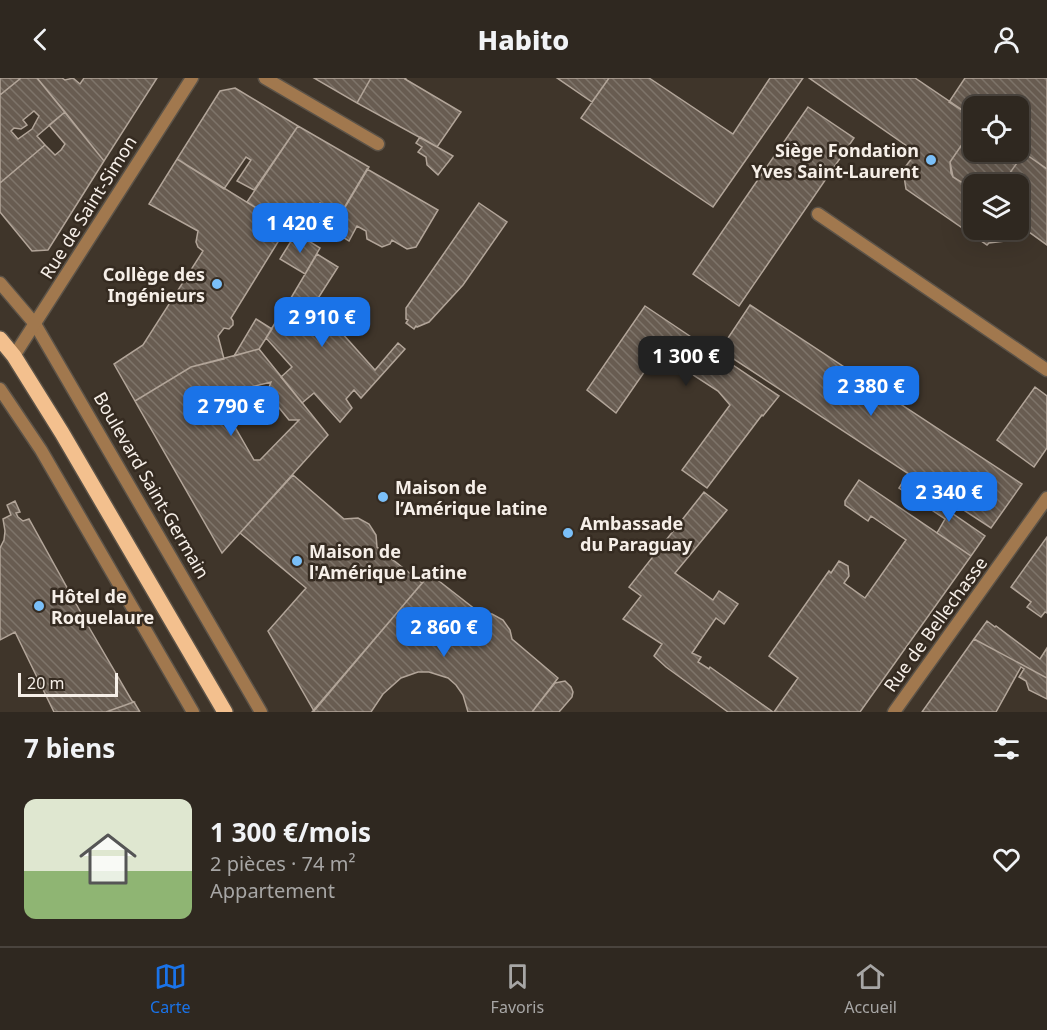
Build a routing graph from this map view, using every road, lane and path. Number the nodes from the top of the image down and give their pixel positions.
1 (192, 78) edge
2 (265, 78) edge
3 (378, 144) dead end
4 (818, 214) dead end
5 (0, 283) edge
6 (35, 324) junction
7 (0, 339) edge
8 (14, 356) junction
9 (1047, 370) edge
10 (0, 389) edge
11 (1047, 498) edge
12 (193, 712) edge
13 (225, 712) edge
14 (261, 712) edge
15 (894, 712) edge

1 - 6 street, Rue de Saint-Simon
2 - 3 street
4 - 9 street
5 - 6 street, Boulevard Saint-Germain
6 - 8 street, Rue de Saint-Simon
6 - 14 street, Boulevard Saint-Germain
7 - 8 main road
8 - 13 main road
10 - 12 street
11 - 15 street, Rue de Bellechasse

